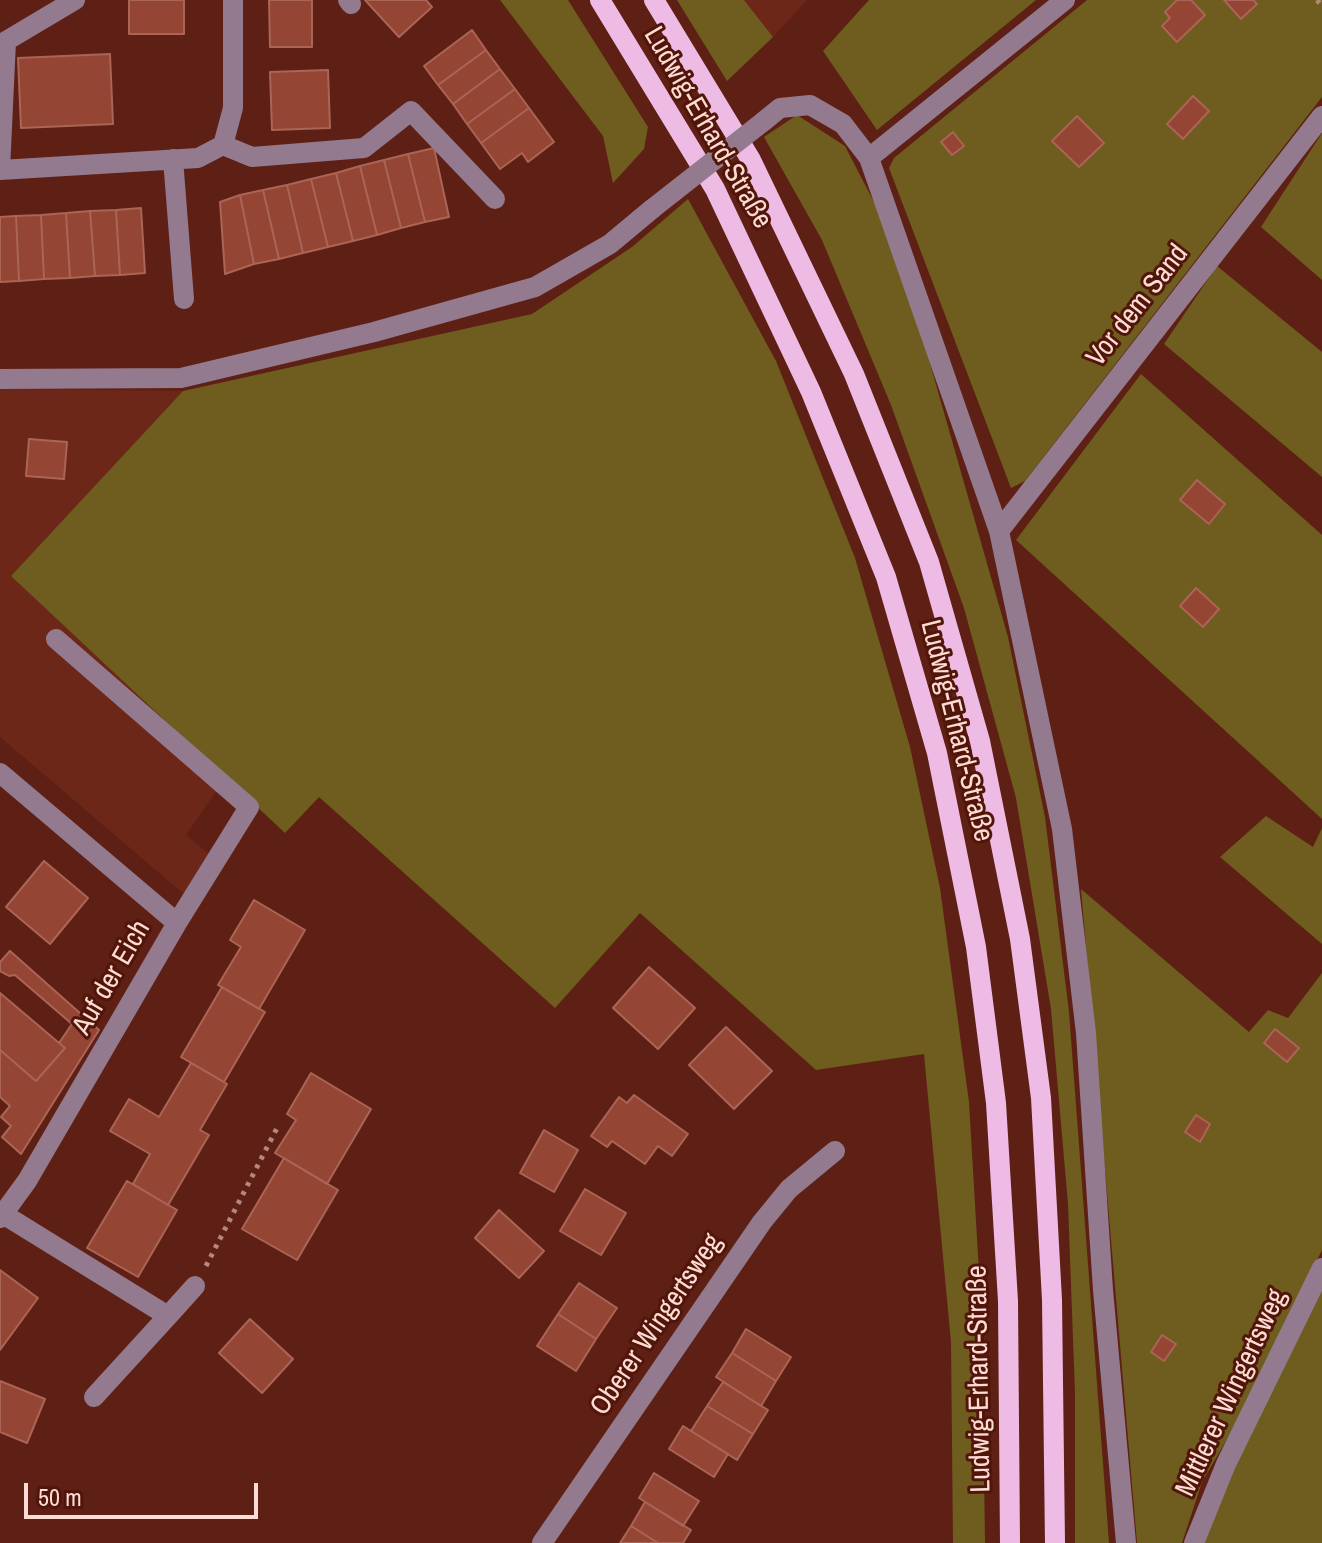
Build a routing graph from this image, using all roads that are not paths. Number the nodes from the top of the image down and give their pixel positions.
1 (75, 0) edge
2 (233, 0) edge
3 (600, 0) edge
4 (654, 0) edge
5 (1065, 0) edge
6 (1322, 116) edge
7 (223, 145) junction
8 (869, 158) junction
9 (173, 159) junction
10 (0, 170) edge
11 (495, 199) dead end
12 (184, 299) dead end
13 (0, 379) edge
14 (999, 531) junction
15 (56, 639) dead end
16 (0, 773) edge
17 (177, 923) junction
18 (835, 1151) dead end
19 (1, 1216) edge
20 (1322, 1268) edge
21 (195, 1286) road end
22 (168, 1316) junction
23 (94, 1397) dead end
24 (542, 1543) edge
25 (1010, 1543) edge
26 (1055, 1543) edge
27 (1126, 1543) edge
28 (1194, 1543) edge

1 - 10 street
2 - 7 street
3 - 25 main road, Ludwig-Erhard-Straße
4 - 26 main road, Ludwig-Erhard-Straße
5 - 8 street
6 - 14 street, Vor dem Sand
7 - 9 street
7 - 11 street
8 - 13 street, bridge
8 - 14 street
9 - 10 street
9 - 12 street
14 - 27 street
15 - 17 street
16 - 17 street, Auf der Eich
17 - 19 street, Auf der Eich
18 - 24 street, Oberer Wingertsweg
19 - 22 street
20 - 28 street, Mittlerer Wingertsweg
21 - 22 street
22 - 23 street

